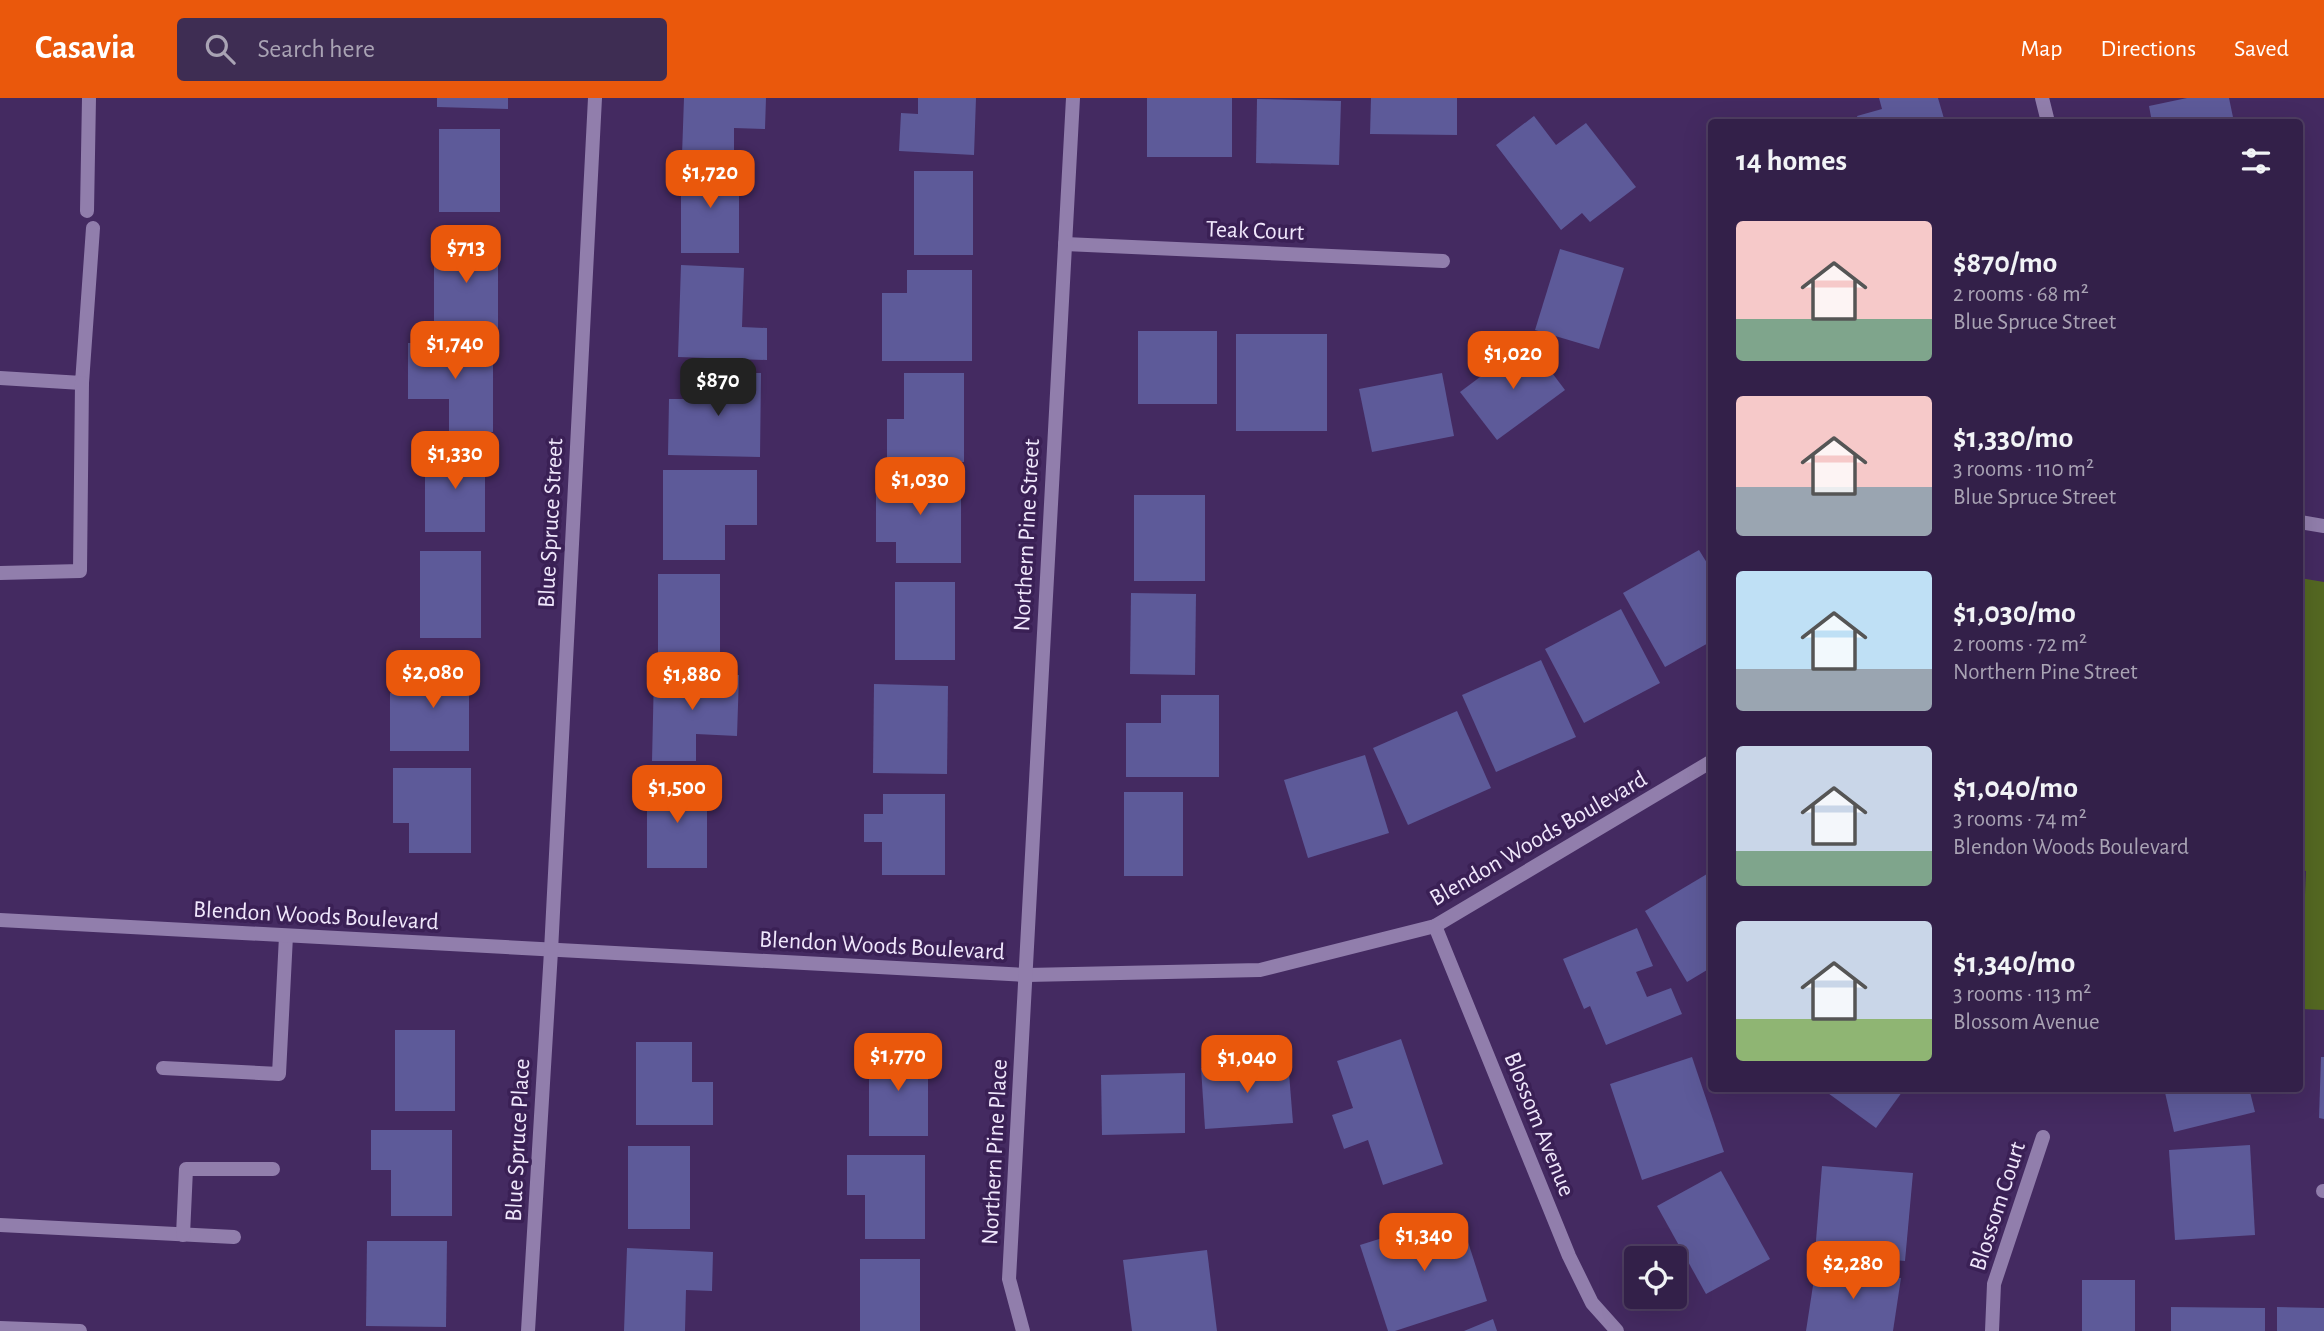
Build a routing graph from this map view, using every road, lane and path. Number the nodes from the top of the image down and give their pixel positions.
1 (89, 98) edge
2 (595, 98) edge
3 (1073, 98) edge
4 (2042, 98) edge
5 (2047, 119) edge
6 (87, 211) dead end
7 (93, 228) dead end
8 (1066, 244) junction
9 (1443, 261) dead end
10 (0, 378) edge
11 (82, 383) junction
12 (2303, 522) edge
13 (2324, 526) edge
14 (0, 573) edge
15 (1708, 763) edge
16 (0, 920) edge
17 (1434, 926) junction
18 (286, 936) junction
19 (551, 951) junction
20 (1027, 975) junction
21 (163, 1068) dead end
22 (2043, 1138) dead end
23 (273, 1169) dead end
24 (0, 1225) edge
25 (183, 1235) junction
26 (234, 1237) dead end
27 (0, 1328) edge
28 (80, 1331) edge
29 (528, 1331) edge
30 (1023, 1331) edge
31 (1618, 1331) edge
32 (1992, 1331) edge

1 - 6 street
2 - 19 street, Blue Spruce Street
3 - 8 street, Northern Pine Street
4 - 5 street
7 - 11 street
8 - 9 street, Teak Court
8 - 20 street, Northern Pine Street
10 - 11 street
11 - 14 street
12 - 13 street
15 - 17 street, Blendon Woods Boulevard
16 - 18 street, Blendon Woods Boulevard
17 - 20 street, Blendon Woods Boulevard
17 - 31 street, Blossom Avenue
18 - 19 street, Blendon Woods Boulevard
18 - 21 street
19 - 20 street, Blendon Woods Boulevard
19 - 29 street, Blue Spruce Place
20 - 30 street, Northern Pine Place
22 - 32 street, Blossom Court
23 - 25 street
24 - 25 street
25 - 26 street
27 - 28 street

